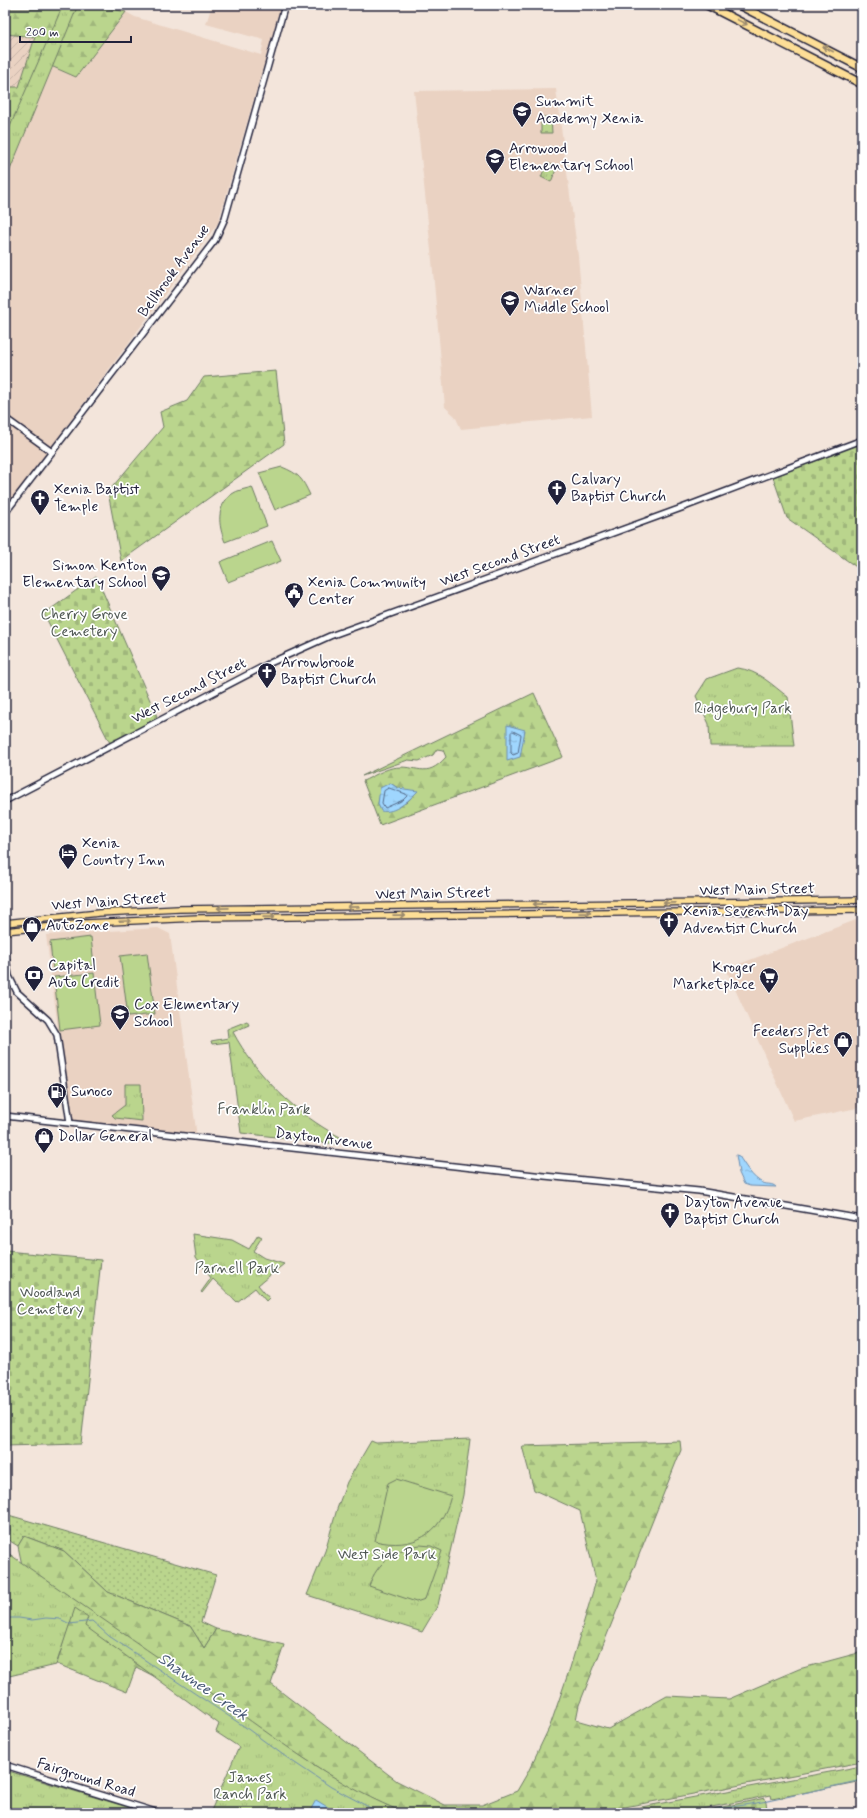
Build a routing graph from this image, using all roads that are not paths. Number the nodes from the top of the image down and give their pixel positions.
1 (285, 5) edge
2 (707, 5) edge
3 (739, 5) edge
4 (862, 68) edge
5 (862, 84) edge
6 (5, 418) edge
7 (862, 440) edge
8 (52, 452) junction
9 (5, 513) edge
10 (5, 800) edge
11 (862, 900) edge
12 (862, 910) edge
13 (5, 923) edge
14 (5, 931) edge
15 (5, 952) edge
16 (5, 1116) edge
17 (70, 1123) junction
18 (862, 1219) edge
19 (5, 1766) edge
20 (160, 1813) edge

1 - 8 main road, Bellbrook Avenue
2 -> 5 highway
4 -> 3 highway
6 - 8 main road
7 - 10 main road, West Second Street
8 - 9 main road, Bellbrook Avenue
11 -> 13 main road, West Main Street
14 -> 12 main road, West Main Street
15 - 17 main road
16 - 17 main road, Dayton Avenue
17 - 18 main road, Dayton Avenue
19 - 20 main road, Fairground Road

